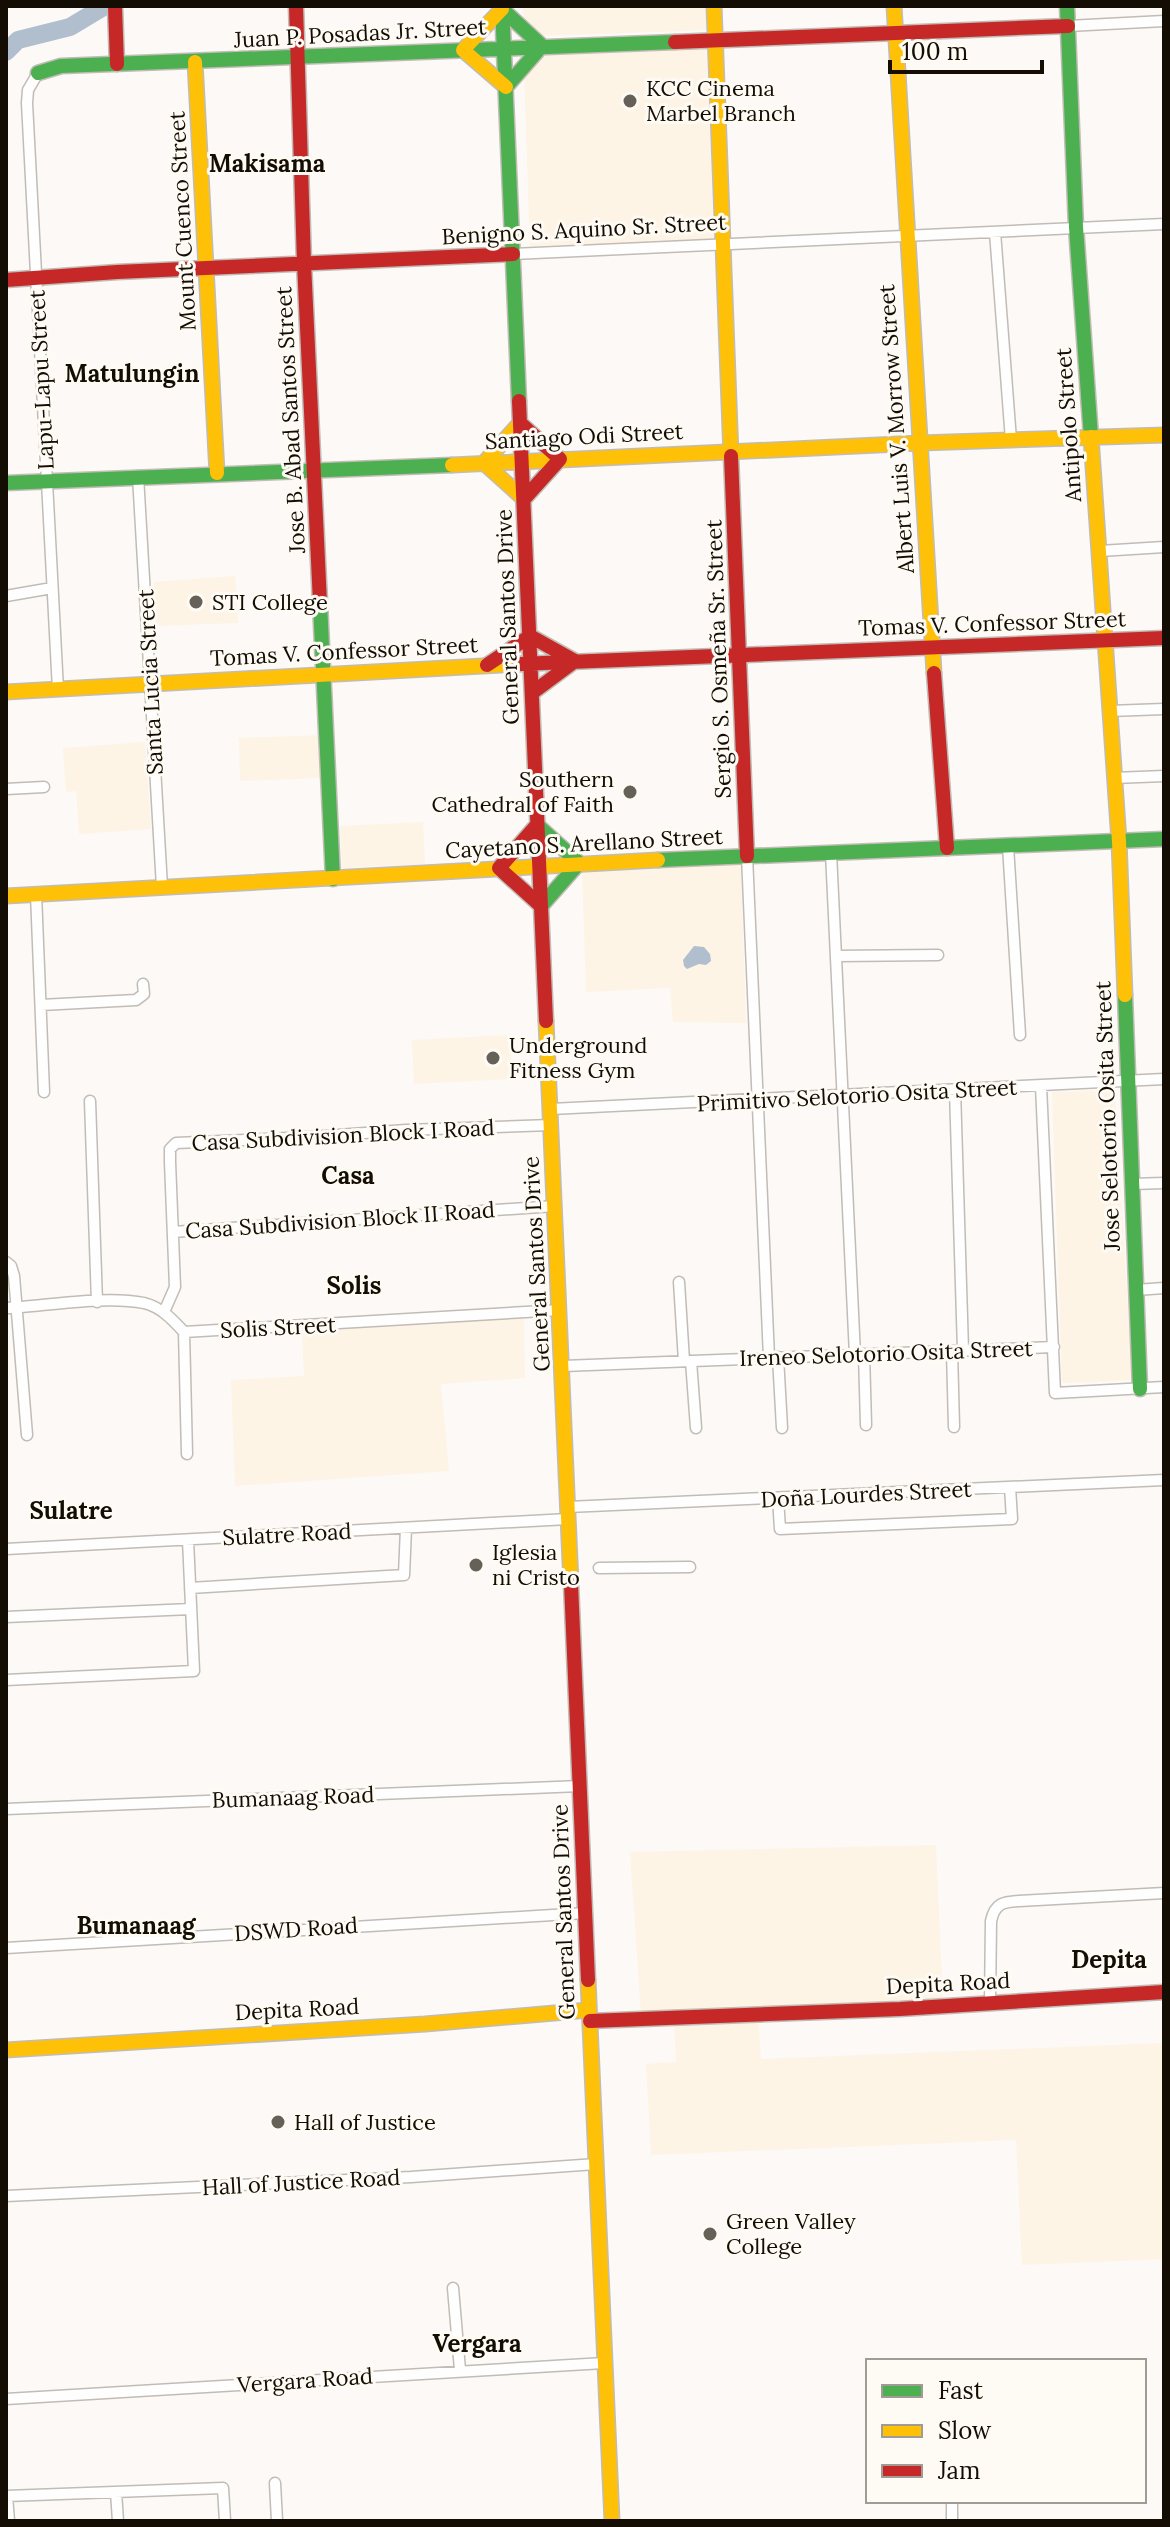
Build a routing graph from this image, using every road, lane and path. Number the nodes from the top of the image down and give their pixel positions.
1 (115, 6) edge
2 (296, 6) edge
3 (714, 6) edge
4 (894, 6) edge
5 (1067, 6) edge
6 (502, 7) edge
7 (1164, 21) edge
8 (1068, 26) junction
9 (895, 32) junction
10 (715, 39) junction
11 (542, 46) junction
12 (504, 48) junction
13 (463, 50) junction
14 (298, 57) junction
15 (195, 62) junction
16 (117, 64) junction
17 (38, 73) joint
18 (506, 87) junction
19 (1164, 224) edge
20 (1076, 227) junction
21 (995, 232) junction
22 (906, 235) junction
23 (724, 245) junction
24 (513, 254) junction
25 (304, 263) junction
26 (206, 268) junction
27 (36, 278) junction
28 (6, 280) edge
29 (520, 423) junction
30 (1164, 435) edge
31 (1090, 438) junction
32 (1011, 440) junction
33 (920, 443) junction
34 (732, 451) junction
35 (560, 459) junction
36 (522, 461) junction
37 (484, 463) junction
38 (314, 470) junction
39 (217, 473) junction
40 (138, 476) junction
41 (45, 480) junction
42 (6, 483) edge
43 (524, 499) junction
44 (1164, 547) edge
45 (1100, 551) junction
46 (52, 588) junction
47 (6, 596) edge
48 (530, 636) junction
49 (1164, 638) edge
50 (1105, 641) junction
51 (932, 648) junction
52 (740, 655) junction
53 (575, 661) junction
54 (531, 663) junction
55 (487, 665) junction
56 (324, 674) junction
57 (149, 685) junction
58 (58, 690) junction
59 (6, 692) edge
60 (532, 693) junction
61 (1164, 709) edge
62 (1109, 711) junction
63 (1164, 776) edge
64 (1114, 778) junction
65 (44, 787) dead end
66 (6, 789) edge
67 (537, 825) junction
68 (1164, 839) edge
69 (1119, 841) junction
70 (1008, 846) junction
71 (947, 848) junction
72 (831, 853) junction
73 (747, 856) junction
74 (579, 863) junction
75 (539, 865) junction
76 (499, 868) junction
77 (333, 879) junction
78 (162, 887) junction
79 (36, 894) junction
80 (6, 896) edge
81 (541, 906) junction
82 (938, 955) dead end
83 (836, 956) junction
84 (143, 984) dead end
85 (41, 1005) junction
86 (1020, 1035) dead end
87 (1164, 1079) edge
88 (1127, 1081) junction
89 (1041, 1086) junction
90 (955, 1090) junction
91 (44, 1092) dead end
92 (842, 1096) junction
93 (757, 1099) junction
94 (90, 1101) dead end
95 (551, 1109) junction
96 (551, 1125) junction
97 (1164, 1183) edge
98 (1131, 1184) junction
99 (555, 1206) junction
100 (173, 1232) junction
101 (6, 1262) edge
102 (679, 1282) dead end
103 (1164, 1288) edge
104 (1136, 1290) junction
105 (97, 1302) junction
106 (11, 1308) edge
107 (560, 1310) junction
108 (164, 1312) junction
109 (184, 1332) junction
110 (1054, 1347) junction
111 (958, 1350) junction
112 (859, 1354) junction
113 (774, 1358) junction
114 (688, 1361) junction
115 (563, 1366) junction
116 (1164, 1387) edge
117 (1140, 1389) junction
118 (866, 1425) dead end
119 (954, 1427) dead end
120 (696, 1428) dead end
121 (782, 1428) dead end
122 (27, 1435) dead end
123 (187, 1454) dead end
124 (1164, 1480) edge
125 (1010, 1487) junction
126 (778, 1498) junction
127 (568, 1513) junction
128 (406, 1528) junction
129 (188, 1540) junction
130 (6, 1549) edge
131 (690, 1567) dead end
132 (599, 1568) dead end
133 (190, 1588) junction
134 (191, 1609) junction
135 (6, 1617) edge
136 (6, 1680) edge
137 (580, 1786) junction
138 (6, 1809) edge
139 (1164, 1893) edge
140 (586, 1913) junction
141 (6, 1948) edge
142 (1164, 1992) edge
143 (990, 2003) junction
144 (590, 2015) junction
145 (6, 2050) edge
146 (596, 2164) junction
147 (6, 2196) edge
148 (453, 2288) dead end
149 (604, 2363) junction
150 (460, 2370) junction
151 (6, 2399) edge
152 (275, 2483) dead end
153 (116, 2492) junction
154 (6, 2496) edge
155 (9, 2521) edge
156 (118, 2521) edge
157 (225, 2521) edge
158 (277, 2521) edge
159 (612, 2521) edge

1 - 16 main road
2 - 14 main road, Jose B. Abad Santos Street
3 - 10 main road, Sergio S. Osmeña Sr. Street
4 - 9 main road, Albert Luis V. Morrow Street
5 - 8 main road, Antipolo Street
6 - 11 main road
6 - 12 main road, General Santos Drive
6 - 13 main road
7 - 8 street, Juan P. Posadas Jr. Street
8 - 9 main road, Juan P. Posadas Jr. Street
8 - 20 main road, Antipolo Street
9 - 10 main road, Juan P. Posadas Jr. Street
9 - 22 main road, Albert Luis V. Morrow Street
10 - 11 main road, Juan P. Posadas Jr. Street
10 - 23 main road, Sergio S. Osmeña Sr. Street
11 - 12 main road, Juan P. Posadas Jr. Street
11 - 18 main road
12 - 13 main road, Juan P. Posadas Jr. Street
12 - 18 main road, General Santos Drive
13 - 14 main road, Juan P. Posadas Jr. Street
13 - 18 main road
14 - 15 main road, Juan P. Posadas Jr. Street
14 - 25 main road, Jose B. Abad Santos Street
15 - 16 main road, Juan P. Posadas Jr. Street
15 - 26 main road, Mount Cuenco Street
16 - 17 main road, Juan P. Posadas Jr. Street
17 - 27 street, Lapu-Lapu Street
18 - 24 main road, General Santos Drive
19 - 20 street, Benigno S. Aquino Sr. Street
20 - 21 street, Benigno S. Aquino Sr. Street
20 - 31 main road, Antipolo Street
21 - 22 street, Benigno S. Aquino Sr. Street
21 - 32 street
22 - 23 street, Benigno S. Aquino Sr. Street
22 - 33 main road, Albert Luis V. Morrow Street
23 - 24 street, Benigno S. Aquino Sr. Street
23 - 34 main road, Sergio S. Osmeña Sr. Street
24 - 25 main road, Benigno S. Aquino Sr. Street
24 - 29 main road, General Santos Drive
25 - 26 main road, Benigno S. Aquino Sr. Street
25 - 38 main road, Jose B. Abad Santos Street
26 - 27 main road, Benigno S. Aquino Sr. Street
26 - 39 main road, Mount Cuenco Street
27 - 28 main road, Benigno S. Aquino Sr. Street
27 - 41 street, Lapu-Lapu Street
29 - 35 main road
29 - 36 main road, General Santos Drive
29 - 37 main road
30 - 31 main road, Santiago Odi Street
31 - 32 main road, Santiago Odi Street
31 - 45 main road, Antipolo Street
32 - 33 main road, Santiago Odi Street
33 - 34 main road, Santiago Odi Street
33 - 51 main road, Albert Luis V. Morrow Street
34 - 35 main road, Santiago Odi Street
34 - 52 main road, Sergio S. Osmeña Sr. Street
35 - 36 main road, Santiago Odi Street
35 - 43 main road
36 - 37 main road, Santiago Odi Street
36 - 43 main road, General Santos Drive
37 - 38 main road, Santiago Odi Street
37 - 43 main road
38 - 39 main road, Santiago Odi Street
38 - 56 main road, Jose B. Abad Santos Street
39 - 40 main road, Santiago Odi Street
40 - 41 main road, Santiago Odi Street
40 - 57 street, Santa Lucia Street
41 - 42 main road, Santiago Odi Street
41 - 46 street, Lapu-Lapu Street
43 - 48 main road, General Santos Drive
44 - 45 street
45 - 50 main road, Antipolo Street
46 - 47 street
46 - 58 street, Lapu-Lapu Street
48 - 53 main road
48 - 54 main road, General Santos Drive
48 - 55 main road
49 - 50 main road, Tomas V. Confessor Street
50 - 51 main road, Tomas V. Confessor Street
50 - 62 main road, Antipolo Street
51 - 52 main road, Tomas V. Confessor Street
51 - 71 main road, Albert Luis V. Morrow Street
52 - 53 main road, Tomas V. Confessor Street
52 - 73 main road, Sergio S. Osmeña Sr. Street
53 - 54 main road, Tomas V. Confessor Street
53 - 60 main road
54 - 55 main road, Tomas V. Confessor Street
54 - 60 main road, General Santos Drive
55 - 56 main road, Tomas V. Confessor Street
56 - 57 main road, Tomas V. Confessor Street
56 - 77 main road, Jose B. Abad Santos Street
57 - 58 main road, Tomas V. Confessor Street
57 - 78 street, Santa Lucia Street
58 - 59 main road, Tomas V. Confessor Street
60 - 67 main road, General Santos Drive
61 - 62 street
62 - 64 main road, Antipolo Street
63 - 64 street
64 - 69 main road, Antipolo Street
65 - 66 street
67 - 74 main road
67 - 75 main road, General Santos Drive
67 - 76 main road
68 - 69 main road, Cayetano S. Arellano Street
69 - 70 main road, Cayetano S. Arellano Street
69 - 88 main road, Jose Selotorio Osita Street
70 - 71 main road, Cayetano S. Arellano Street
70 - 86 street
71 - 72 main road, Cayetano S. Arellano Street
72 - 73 main road, Cayetano S. Arellano Street
72 - 83 street
73 - 74 main road, Cayetano S. Arellano Street
73 - 93 street, Sergio S. Osmeña Sr. Street
74 - 75 main road, Cayetano S. Arellano Street
74 - 81 main road
75 - 76 main road, Cayetano S. Arellano Street
75 - 81 main road, General Santos Drive
76 - 77 main road, Cayetano S. Arellano Street
76 - 81 main road
77 - 78 main road, Cayetano S. Arellano Street
78 - 79 main road, Cayetano S. Arellano Street
79 - 80 main road, Cayetano S. Arellano Street
79 - 85 street
81 - 95 main road, General Santos Drive
82 - 83 street
83 - 92 street
84 - 85 street
85 - 91 street
87 - 88 street, Primitivo Selotorio Osita Street
88 - 89 street, Primitivo Selotorio Osita Street
88 - 98 main road, Jose Selotorio Osita Street
89 - 90 street, Primitivo Selotorio Osita Street
89 - 110 street
90 - 92 street, Primitivo Selotorio Osita Street
90 - 111 street
92 - 93 street, Primitivo Selotorio Osita Street
92 - 112 street
93 - 95 street, Primitivo Selotorio Osita Street
93 - 113 street, Sergio S. Osmeña Sr. Street
94 - 105 street
95 - 96 main road, General Santos Drive
96 - 99 main road, General Santos Drive
96 - 100 street, Casa Subdivision Block I Road
97 - 98 street
98 - 104 main road, Jose Selotorio Osita Street
99 - 100 street, Casa Subdivision Block II Road
99 - 107 main road, General Santos Drive
100 - 108 street
101 - 106 street
102 - 114 street
103 - 104 street
104 - 117 main road, Jose Selotorio Osita Street
105 - 106 street
105 - 108 street
106 - 122 street
107 - 109 street, Solis Street
107 - 115 main road, General Santos Drive
108 - 109 street
109 - 123 street
110 - 111 street, Ireneo Selotorio Osita Street
110 - 117 street, Ireneo Selotorio Osita Street
111 - 112 street, Ireneo Selotorio Osita Street
111 - 119 street
112 - 113 street, Ireneo Selotorio Osita Street
112 - 118 street
113 - 114 street, Ireneo Selotorio Osita Street
113 - 121 street, Sergio S. Osmeña Sr. Street
114 - 115 street, Ireneo Selotorio Osita Street
114 - 120 street
115 - 127 main road, General Santos Drive
116 - 117 street, Ireneo Selotorio Osita Street
124 - 125 street, Doña Lourdes Street
125 - 126 street, Doña Lourdes Street
125 - 126 street
126 - 127 street, Doña Lourdes Street
127 - 128 street, Sulatre Road
127 - 137 main road, General Santos Drive
128 - 129 street, Sulatre Road
128 - 133 street
129 - 130 street, Sulatre Road
129 - 133 street
131 - 132 street
133 - 134 street
134 - 135 street
134 - 136 street
137 - 138 street, Bumanaag Road
137 - 140 main road, General Santos Drive
139 - 143 street
140 - 141 street, DSWD Road
140 - 144 main road, General Santos Drive
142 - 143 main road, Depita Road
143 - 144 main road, Depita Road
144 - 145 main road, Depita Road
144 - 146 main road, General Santos Drive
146 - 147 street, Hall of Justice Road
146 - 149 main road, General Santos Drive
148 - 150 street
149 - 150 street, Vergara Road
149 - 159 main road, General Santos Drive
150 - 151 street, Vergara Road
152 - 158 street
153 - 154 street
153 - 156 street
153 - 157 street
154 - 155 street

